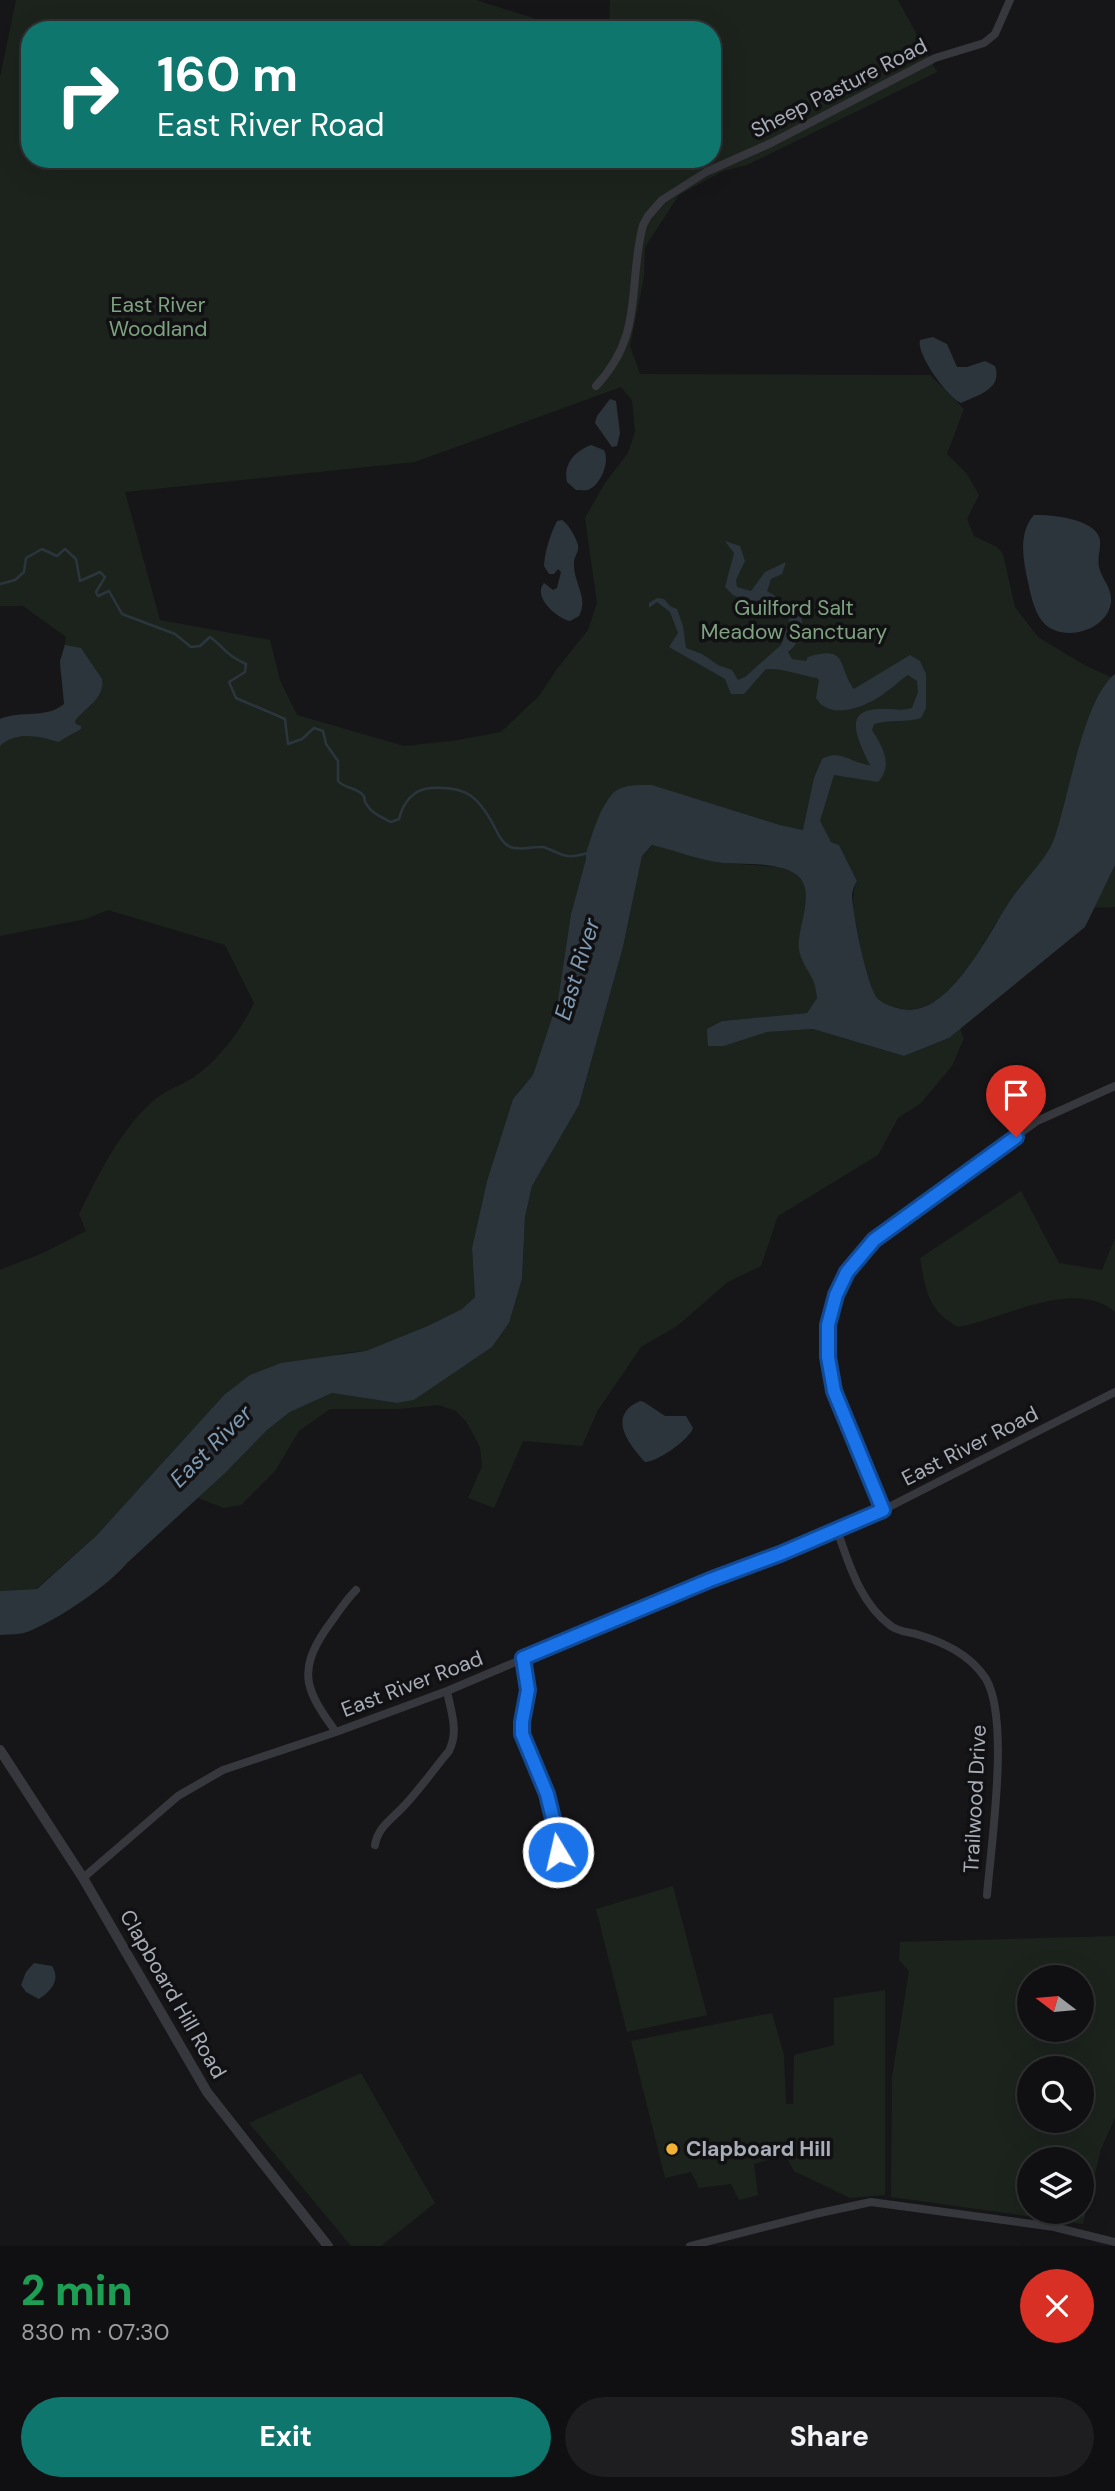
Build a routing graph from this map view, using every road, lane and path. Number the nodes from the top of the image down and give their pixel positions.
1 (1010, 0) edge
2 (721, 165) edge
3 (715, 168) edge
4 (596, 386) dead end
5 (1115, 1086) edge
6 (1115, 1392) edge
7 (883, 1510) junction
8 (837, 1530) junction
9 (356, 1590) dead end
10 (523, 1658) junction
11 (447, 1690) junction
12 (336, 1732) junction
13 (0, 1750) edge
14 (374, 1845) dead end
15 (558, 1852) dead end
16 (83, 1878) junction
17 (987, 1895) dead end
18 (1115, 2242) edge
19 (328, 2246) edge
20 (690, 2246) edge

1 - 2 street, Sheep Pasture Road
3 - 4 street, Sheep Pasture Road
5 - 7 street
6 - 7 street, East River Road
7 - 8 street, East River Road
8 - 10 street, East River Road
8 - 17 street, Trailwood Drive
9 - 12 street
10 - 11 street, East River Road
10 - 15 street
11 - 12 street, East River Road
11 - 14 street
12 - 16 street, East River Road
13 - 16 street, Clapboard Hill Road
16 - 19 street, Clapboard Hill Road
18 - 20 street

